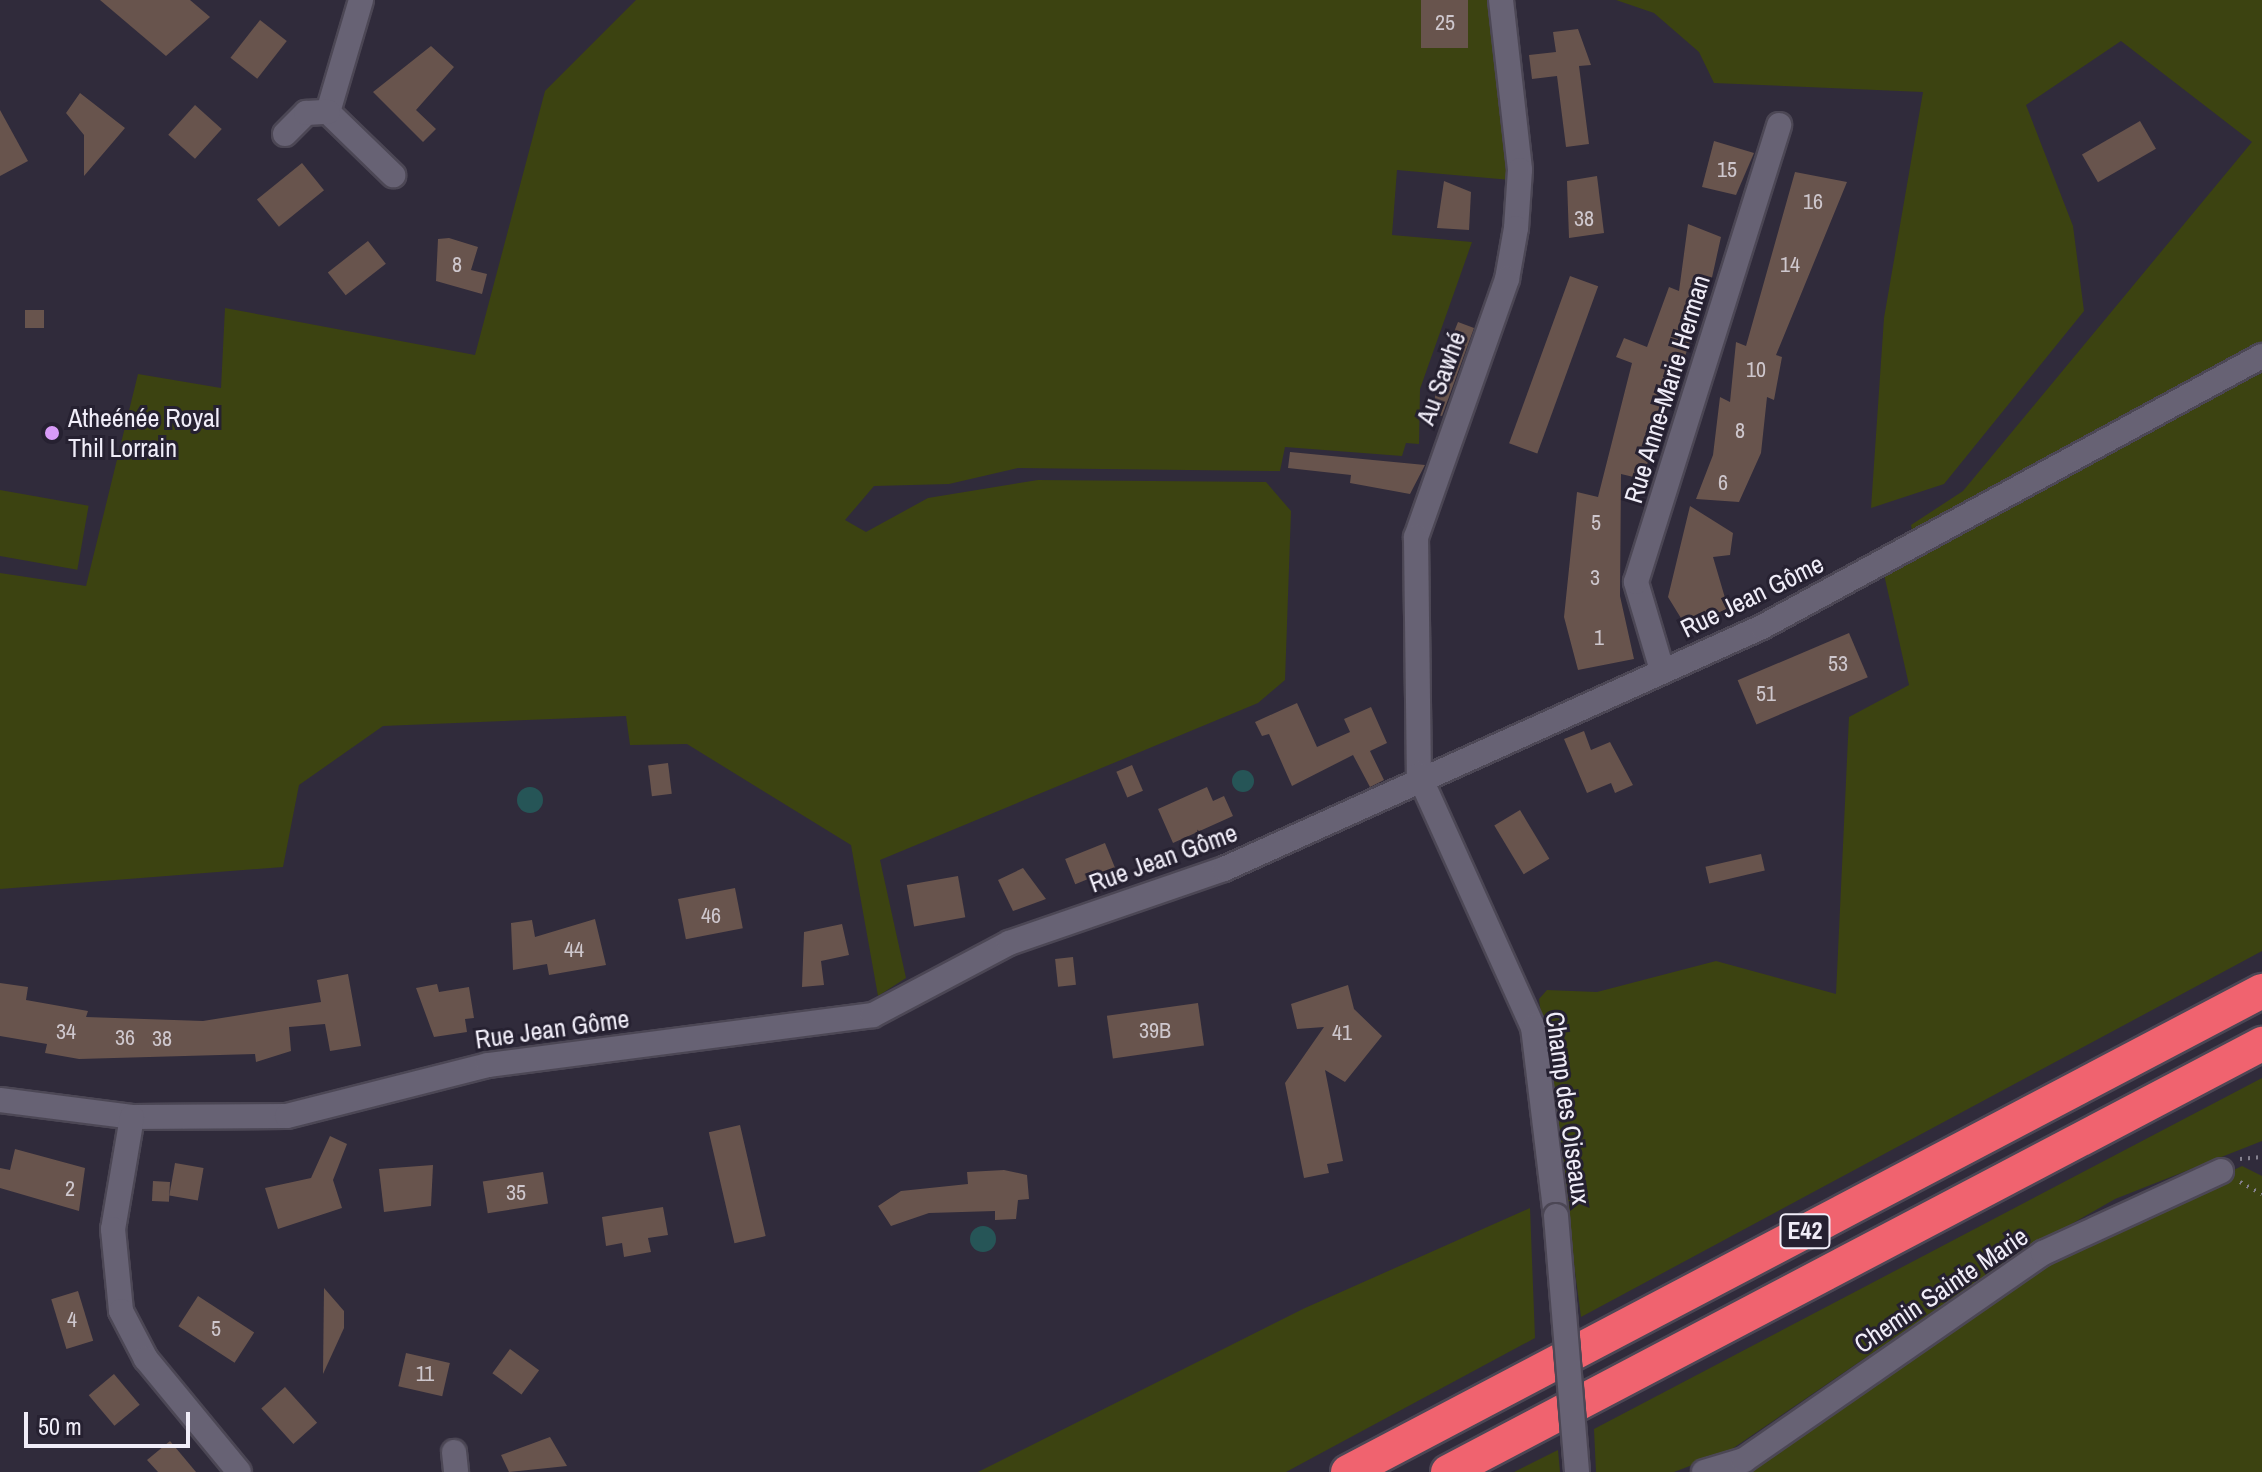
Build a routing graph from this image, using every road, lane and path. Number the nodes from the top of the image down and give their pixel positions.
1 (361, 0) edge
2 (1501, 0) edge
3 (328, 112) junction
4 (1779, 125) dead end
5 (285, 134) dead end
6 (393, 175) dead end
7 (2262, 356) edge
8 (1662, 670) junction
9 (1419, 775) junction
10 (2262, 991) edge
11 (2262, 1044) edge
12 (0, 1100) edge
13 (132, 1117) junction
14 (2221, 1171) dead end
15 (239, 1472) edge
16 (1348, 1472) edge
17 (1448, 1472) edge
18 (1577, 1472) edge
19 (1704, 1472) edge

1 - 3 street
2 - 9 street, Au Sawhé
3 - 5 street
3 - 6 street
4 - 8 street, Rue Anne-Marie Herman
7 - 8 street, Rue Jean Gôme
8 - 9 street, Rue Jean Gôme
9 - 13 street, Rue Jean Gôme
9 - 18 street, Champ des Oiseaux, bridge
10 - 16 highway, E42
11 - 17 highway, E42
12 - 13 street, Rue Jean Gôme
13 - 15 street
14 - 19 street, Chemin Sainte Marie

